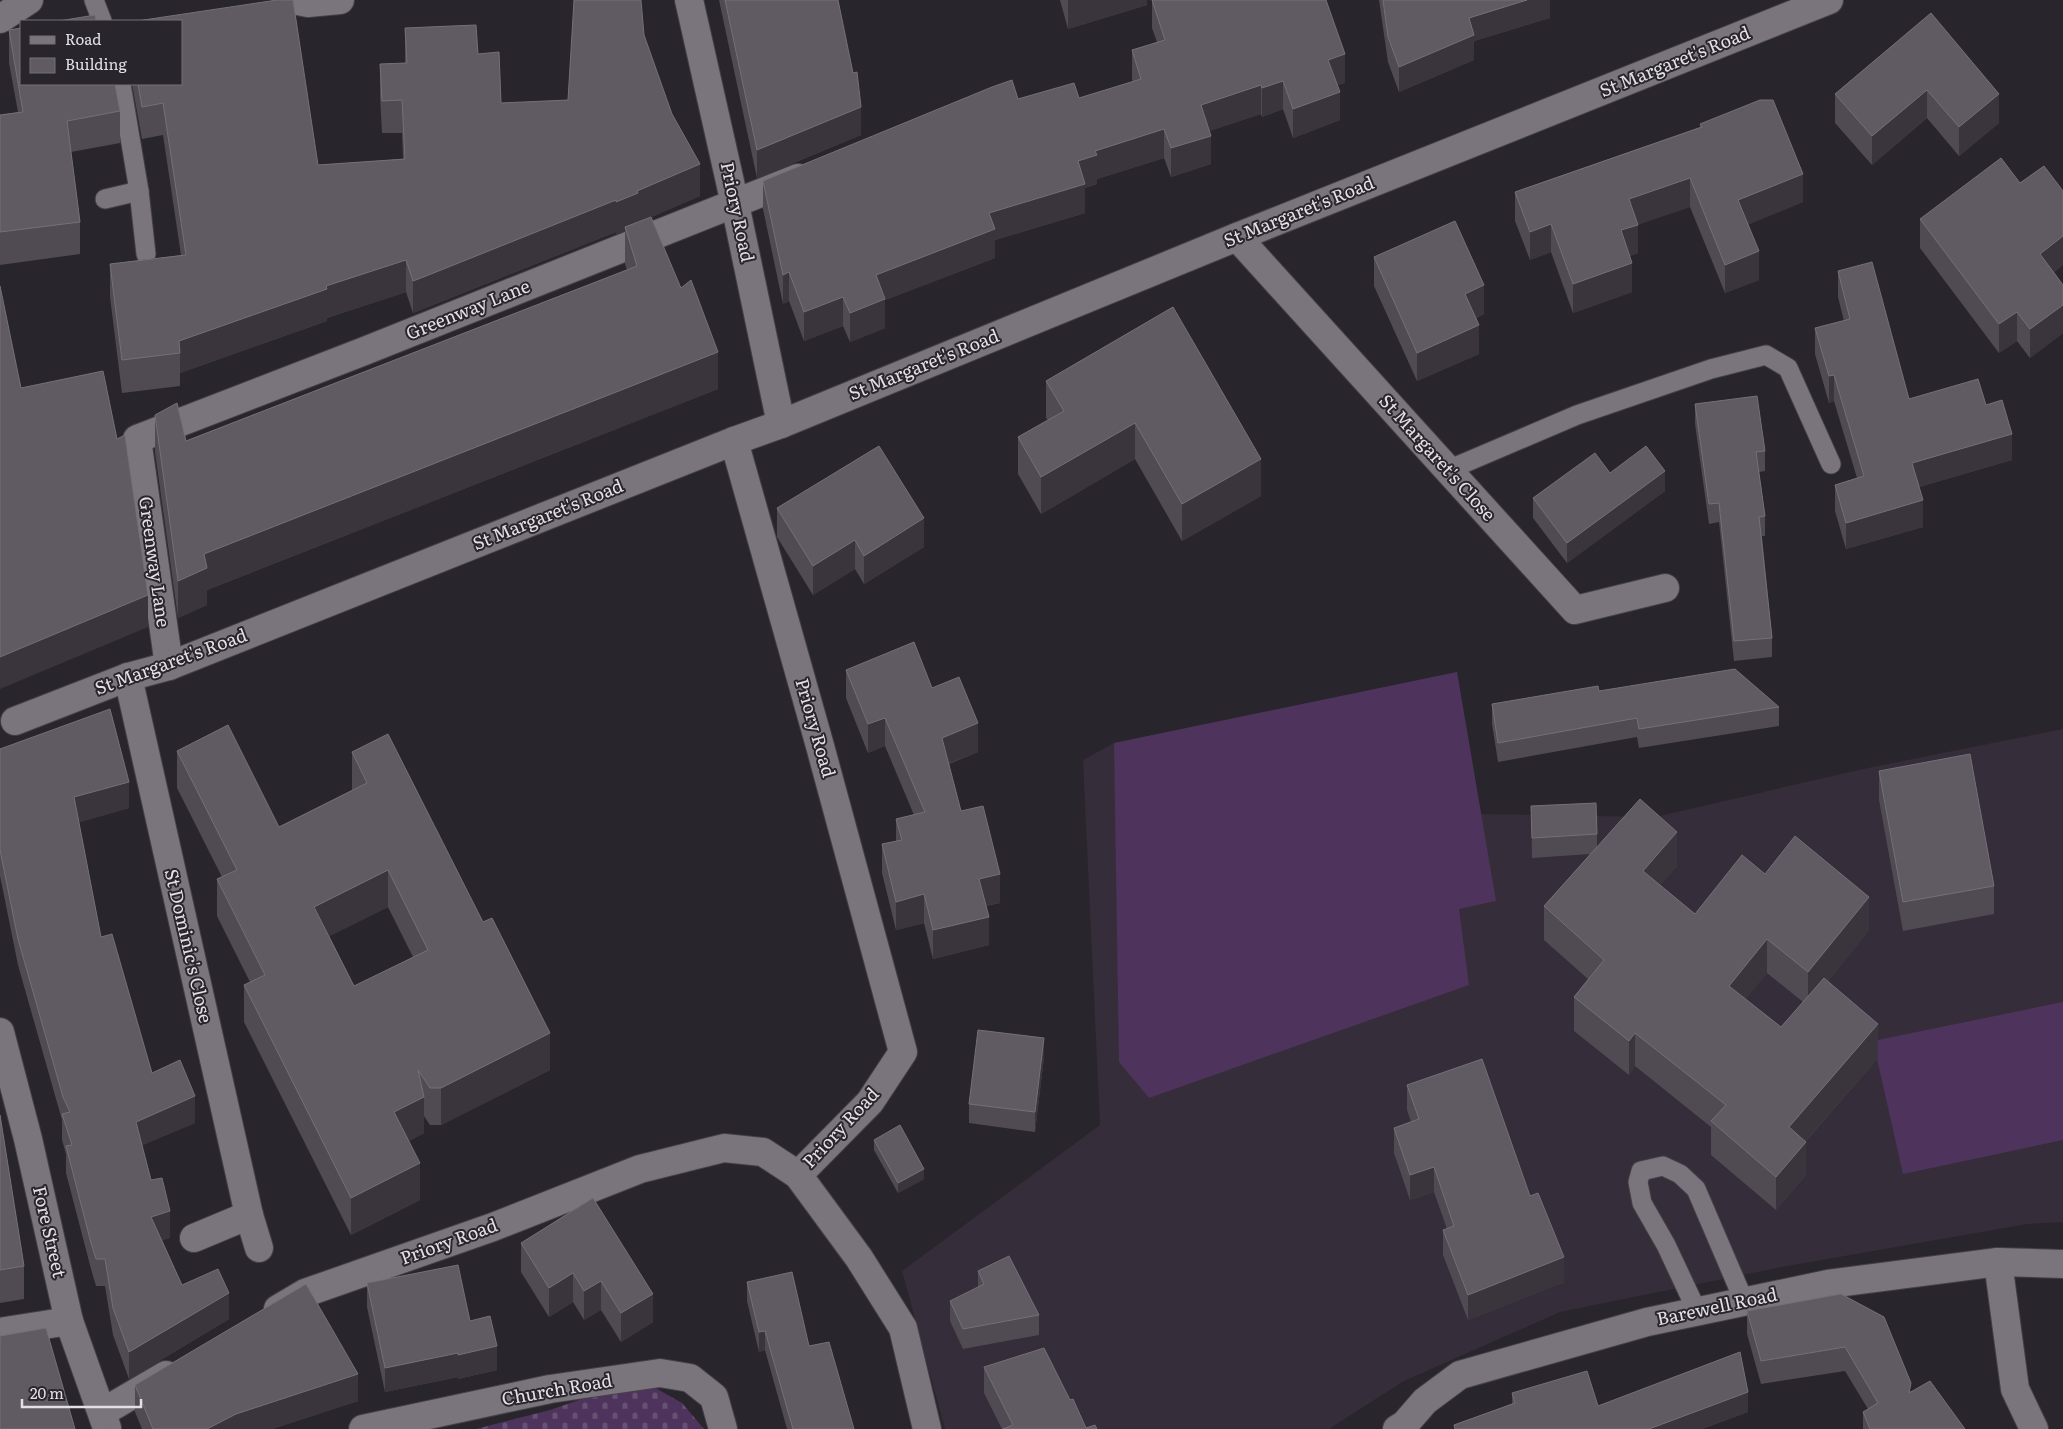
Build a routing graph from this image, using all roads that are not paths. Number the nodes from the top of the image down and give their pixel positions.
1 (94, 0) edge
2 (293, 0) edge
3 (340, 0) edge
4 (689, 0) edge
5 (1829, 0) edge
6 (17, 4) edge
7 (0, 19) edge
8 (102, 20) edge
9 (121, 85) edge
10 (818, 170) edge
11 (139, 191) junction
12 (105, 199) dead end
13 (735, 204) junction
14 (1236, 237) junction
15 (146, 254) dead end
16 (781, 424) junction
17 (734, 441) junction
18 (1831, 464) dead end
19 (1448, 470) junction
20 (1665, 588) dead end
21 (169, 666) junction
22 (128, 677) junction
23 (8, 724) edge
24 (0, 1032) edge
25 (798, 1174) junction
26 (248, 1215) junction
27 (194, 1238) dead end
28 (259, 1248) dead end
29 (1998, 1262) junction
30 (2063, 1264) edge
31 (1744, 1301) junction
32 (1697, 1312) junction
33 (69, 1321) junction
34 (254, 1323) edge
35 (0, 1332) edge
36 (186, 1362) edge
37 (105, 1420) edge
38 (1403, 1427) edge
39 (363, 1429) edge
40 (723, 1429) edge
41 (928, 1429) edge
42 (2034, 1429) edge

1 - 8 lane
2 - 3 street
4 - 13 street, Priory Road
5 - 14 street, St Margaret's Road
6 - 7 street
9 - 11 lane
10 - 13 street, Greenway Lane
11 - 12 lane
11 - 15 lane
13 - 16 street, Priory Road
13 - 21 street, Greenway Lane
14 - 16 street, St Margaret's Road
14 - 19 street, St Margaret's Close
16 - 17 street, St Margaret's Road
17 - 21 street, St Margaret's Road
17 - 25 street, Priory Road
18 - 19 lane
19 - 20 street, St Margaret's Close
21 - 22 street, St Margaret's Road
22 - 23 street, St Margaret's Road
22 - 26 street, St Dominic's Close
24 - 33 street, Fore Street
25 - 34 street, Priory Road
25 - 41 street
26 - 27 street
26 - 28 street, St Dominic's Close
29 - 30 street, Barewell Road
29 - 31 street, Barewell Road
29 - 42 street
31 - 32 street, Barewell Road
31 - 32 lane
32 - 38 street, Barewell Road
33 - 35 street
33 - 37 street, Fore Street
36 - 37 street
39 - 40 street, Church Road

